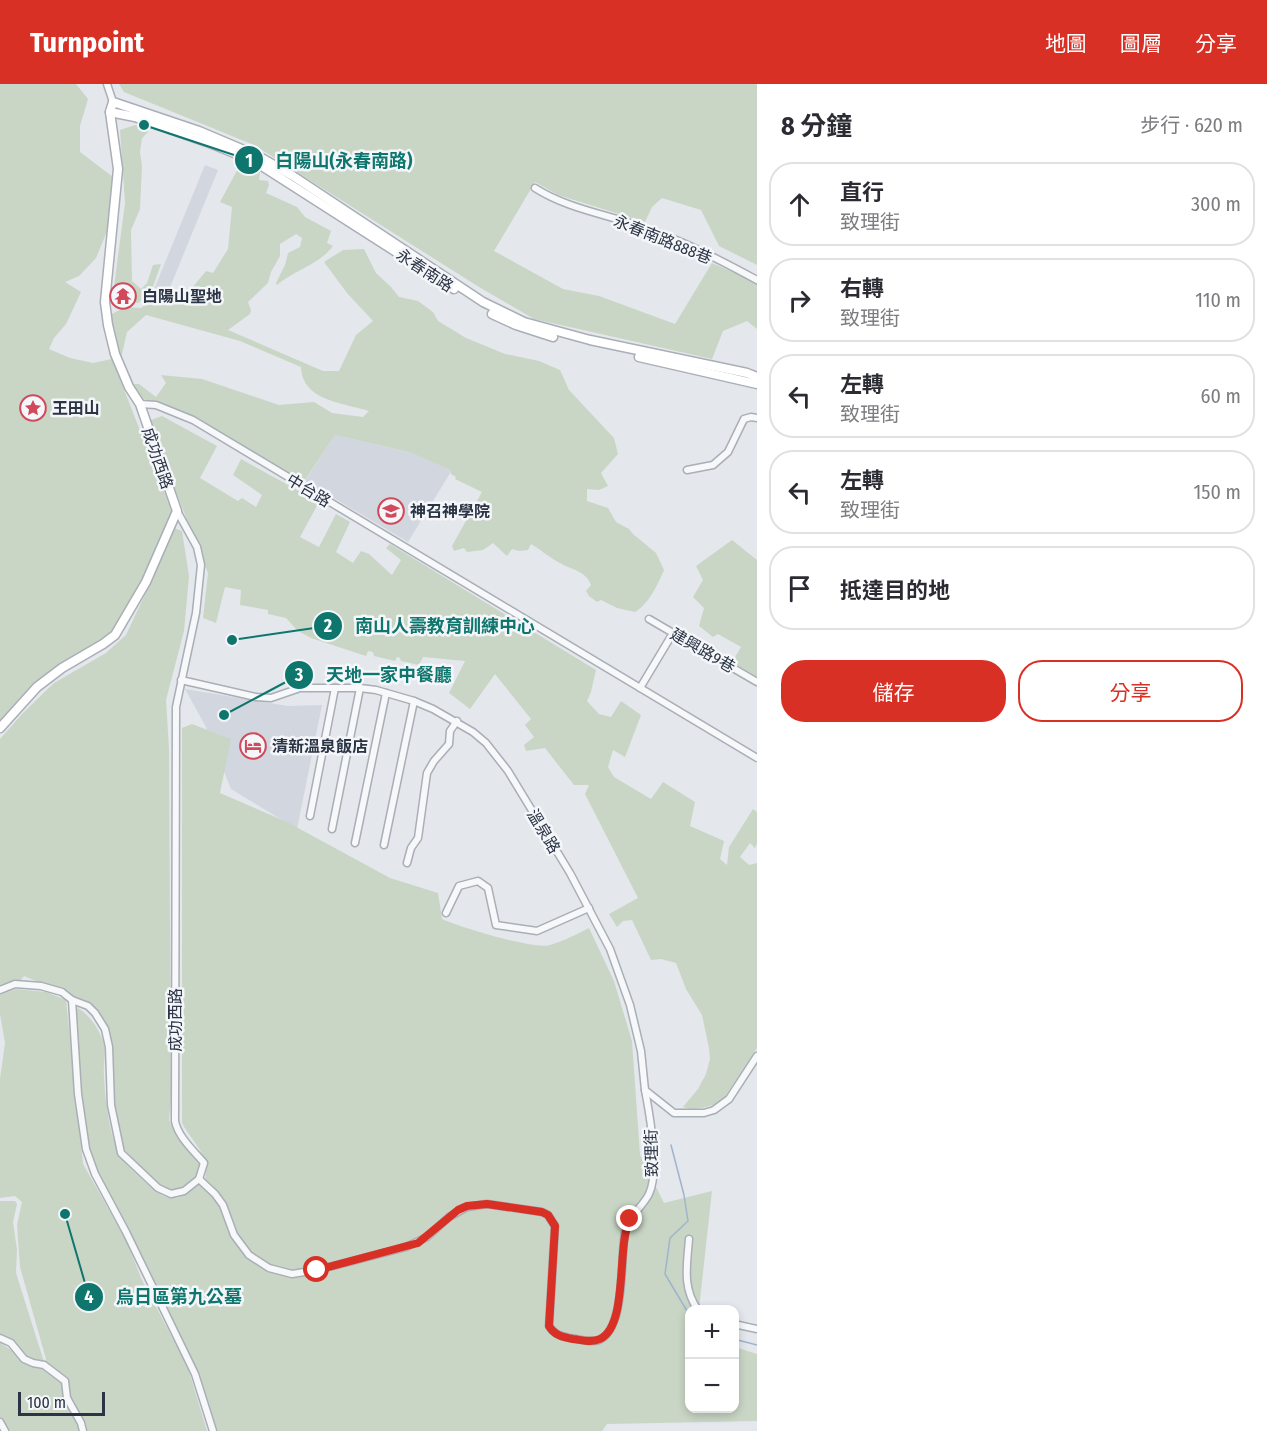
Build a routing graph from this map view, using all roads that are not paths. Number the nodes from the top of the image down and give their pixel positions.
1 (107, 84) edge
2 (113, 102) junction
3 (110, 112) junction
4 (291, 179) junction
5 (535, 188) dead end
6 (757, 280) edge
7 (542, 331) junction
8 (757, 377) edge
9 (757, 384) edge
10 (140, 405) junction
11 (757, 418) edge
12 (687, 470) dead end
13 (177, 511) junction
14 (649, 619) dead end
15 (673, 633) junction
16 (181, 680) junction
17 (757, 682) edge
18 (335, 688) junction
19 (360, 688) junction
20 (640, 688) junction
21 (386, 693) junction
22 (414, 701) junction
23 (457, 721) junction
24 (0, 728) edge
25 (757, 758) edge
26 (310, 816) dead end
27 (332, 829) dead end
28 (355, 843) dead end
29 (384, 845) dead end
30 (407, 863) dead end
31 (589, 908) junction
32 (446, 913) dead end
33 (0, 990) edge
34 (72, 1000) junction
35 (757, 1056) edge
36 (645, 1090) junction
37 (199, 1179) junction
38 (689, 1239) dead end
39 (695, 1305) edge
40 (739, 1325) edge
41 (757, 1329) edge
42 (0, 1338) edge
43 (0, 1422) edge
44 (4, 1431) edge
45 (83, 1431) edge
46 (213, 1431) edge

1 - 2 street
2 - 3 street
2 - 4 street, 永春南路
3 - 4 street, 永春南路
3 - 10 street
4 - 7 street, 永春南路
5 - 6 street, 永春南路888巷
7 - 8 street, 永春南路
7 - 9 street, 永春南路
10 - 13 street, 成功西路
10 - 20 street, 中台路
11 - 12 street
13 - 16 street, 成功西路
13 - 24 street, 成功西路
14 - 15 street, 建興路9巷
15 - 17 street, 建興路9巷
15 - 20 street
16 - 18 street, 溫泉路
16 - 37 street, 成功西路
18 - 19 street, 溫泉路
18 - 26 street
19 - 21 street, 溫泉路
19 - 27 street
20 - 25 street, 中台路
21 - 22 street, 溫泉路
21 - 28 street
22 - 23 street, 溫泉路
22 - 29 street
23 - 30 street
23 - 31 street, 溫泉路
31 - 32 street
31 - 36 street, 溫泉路
33 - 34 street
34 - 37 street
34 - 46 street
35 - 36 street
36 - 37 street, 致理街
38 - 39 street
40 - 41 street
42 - 45 street
43 - 44 street

